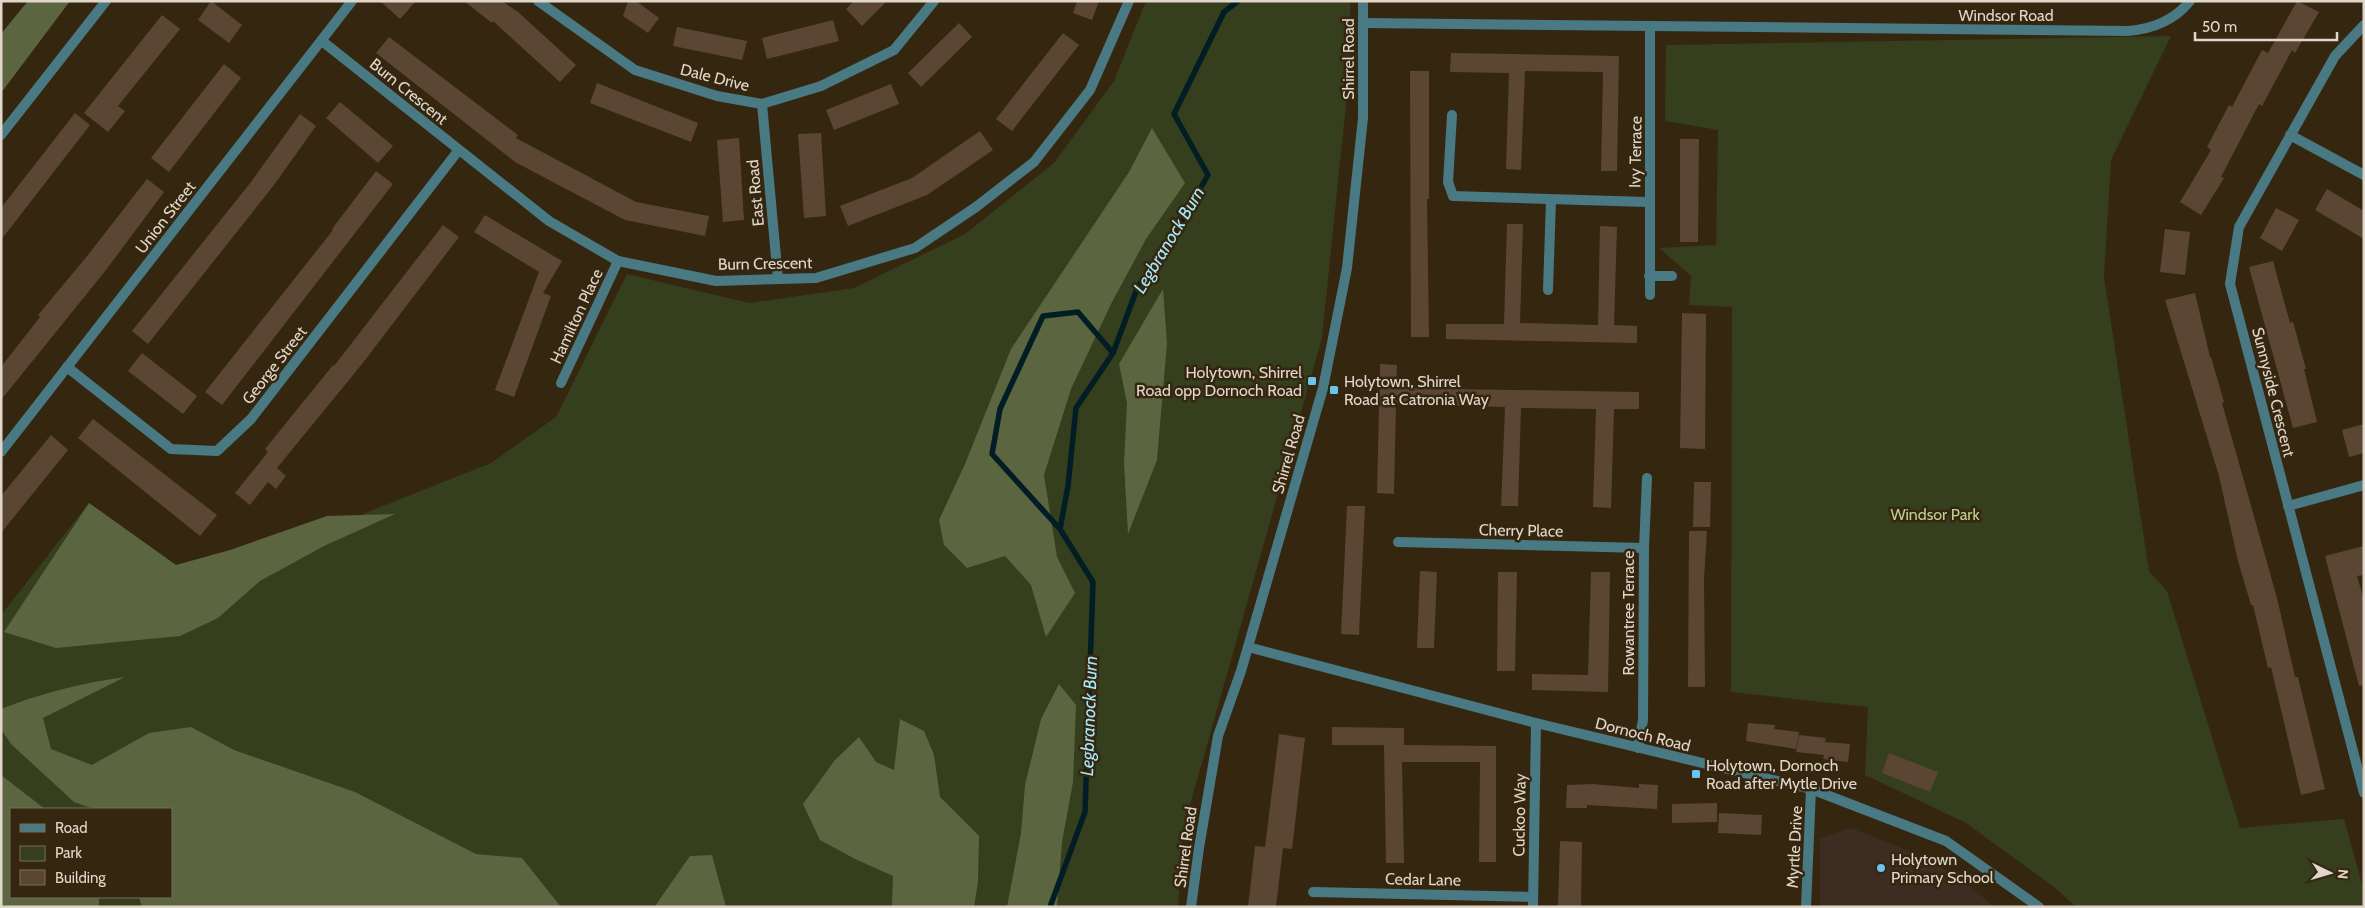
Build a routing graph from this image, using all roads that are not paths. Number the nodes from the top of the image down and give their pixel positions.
1 (106, 1) edge
2 (352, 1) edge
3 (538, 1) edge
4 (934, 1) edge
5 (1129, 1) edge
6 (1363, 1) edge
7 (2190, 1) edge
8 (1363, 23) junction
9 (2364, 25) edge
10 (1650, 28) junction
11 (322, 41) junction
12 (762, 104) junction
13 (1452, 115) dead end
14 (1, 135) edge
15 (2290, 135) junction
16 (458, 151) junction
17 (2364, 175) edge
18 (1551, 200) junction
19 (1648, 202) junction
20 (618, 261) junction
21 (1649, 276) junction
22 (1672, 276) dead end
23 (778, 279) junction
24 (1548, 290) dead end
25 (1650, 295) dead end
26 (67, 367) junction
27 (561, 383) dead end
28 (1, 452) edge
29 (1647, 478) dead end
30 (2364, 486) edge
31 (2288, 506) junction
32 (1398, 542) dead end
33 (1644, 548) junction
34 (1248, 647) junction
35 (1536, 723) junction
36 (1638, 748) junction
37 (1811, 789) junction
38 (2364, 793) edge
39 (1313, 892) dead end
40 (1533, 902) edge
41 (1191, 907) edge
42 (1806, 907) edge
43 (2039, 907) edge

1 - 14 street
2 - 11 street, Union Street
3 - 12 street, Dale Drive
4 - 12 street, Dale Drive
5 - 23 street, Burn Crescent
6 - 8 street, Shirrel Road
7 - 10 street, Windsor Road
8 - 10 street, Windsor Road
8 - 34 street, Shirrel Road
9 - 15 street, Sunnyside Crescent
10 - 19 street, Ivy Terrace
11 - 16 street, Burn Crescent
11 - 26 street, Union Street
12 - 23 street, East Road
13 - 18 street
15 - 17 street
15 - 31 street, Sunnyside Crescent
16 - 20 street, Burn Crescent
16 - 26 street, George Street
18 - 19 street
18 - 24 street
19 - 21 street, Ivy Terrace
20 - 23 street, Burn Crescent
20 - 27 street, Hamilton Place
21 - 22 street
21 - 25 street, Ivy Terrace
26 - 28 street, Union Street
29 - 33 street, Rowantree Terrace
30 - 31 street
31 - 38 street, Sunnyside Crescent
32 - 33 street, Cherry Place
33 - 36 street, Rowantree Terrace
34 - 35 street, Dornoch Road
34 - 41 street, Shirrel Road
35 - 36 street, Dornoch Road
35 - 40 street, Cuckoo Way
36 - 37 street, Dornoch Road
37 - 42 street, Myrtle Drive
37 - 43 street, Dornoch Road
39 - 40 street, Cedar Lane

